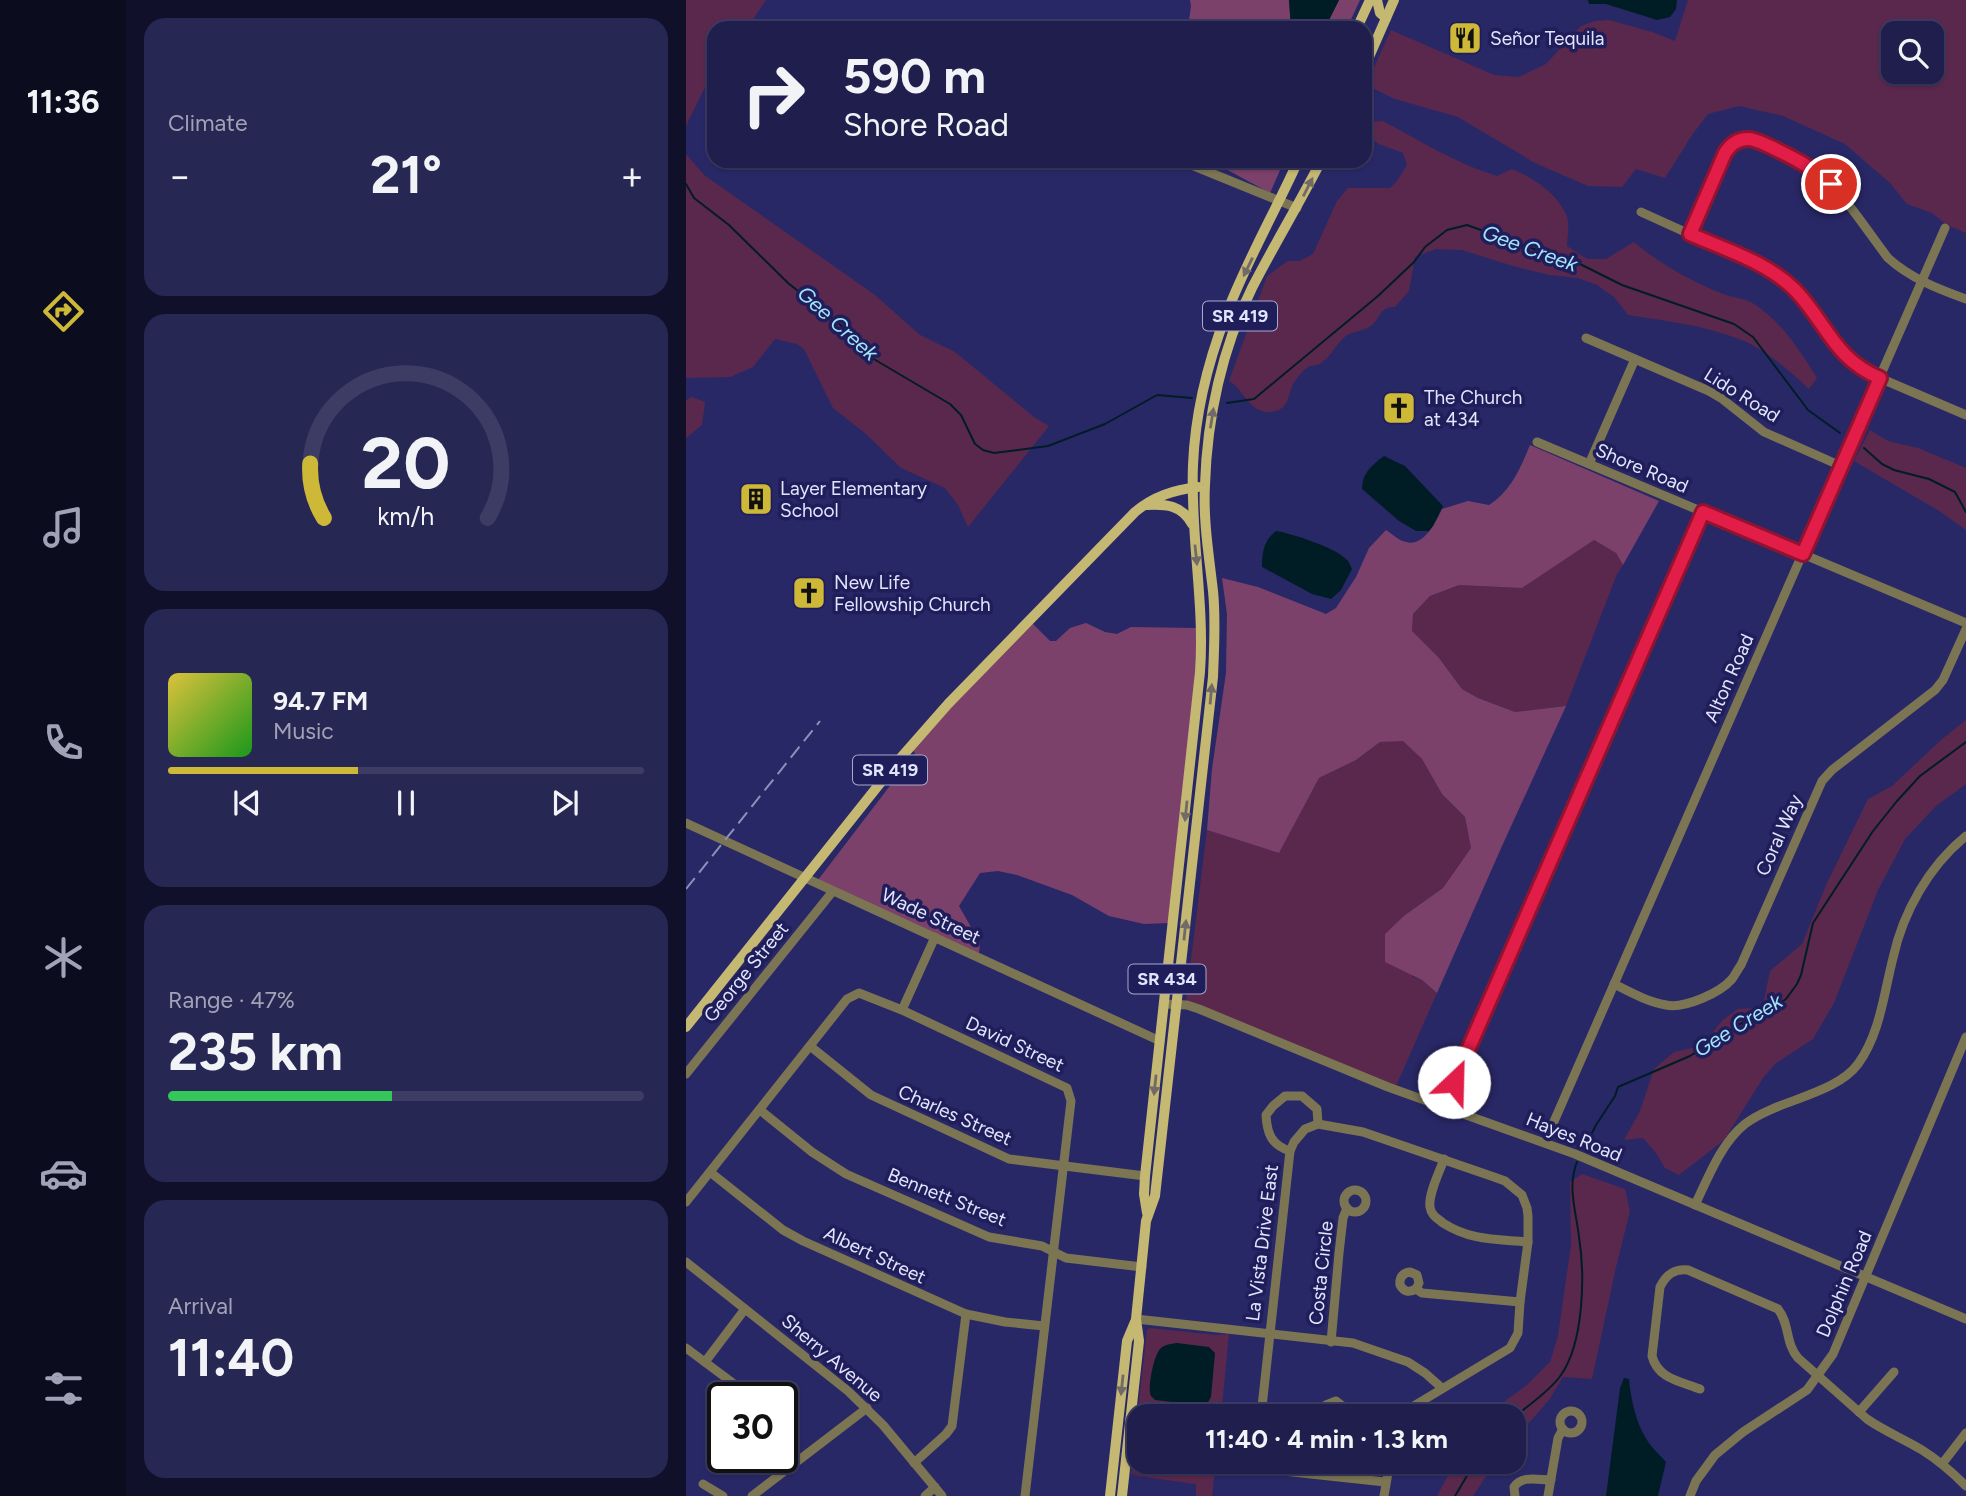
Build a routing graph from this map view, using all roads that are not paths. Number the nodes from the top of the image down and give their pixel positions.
1 (1370, 0) edge
2 (1377, 0) edge
3 (1394, 0) edge
4 (1386, 19) junction
5 (1360, 21) edge
6 (1372, 50) edge
7 (1199, 168) edge
8 (1295, 168) edge
9 (1317, 168) edge
10 (1279, 201) junction
11 (1297, 208) junction
12 (1641, 212) dead end
13 (1945, 228) dead end
14 (1690, 234) junction
15 (1922, 281) junction
16 (1966, 299) edge
17 (1586, 338) dead end
18 (1635, 359) junction
19 (1880, 378) junction
20 (1966, 415) edge
21 (1537, 442) dead end
22 (1589, 464) junction
23 (1841, 466) junction
24 (1199, 487) junction
25 (1144, 505) junction
26 (1703, 512) junction
27 (1193, 527) junction
28 (1803, 554) junction
29 (1966, 623) edge
30 (1966, 629) edge
31 (1193, 740) junction
32 (1204, 762) junction
33 (686, 823) edge
34 (1966, 836) edge
35 (806, 878) junction
36 (833, 891) junction
37 (934, 937) junction
38 (1614, 984) junction
39 (1164, 1004) junction
40 (1177, 1004) junction
41 (902, 1010) junction
42 (686, 1027) edge
43 (1966, 1037) edge
44 (1160, 1041) junction
45 (810, 1046) junction
46 (686, 1074) edge
47 (1444, 1107) junction
48 (760, 1110) junction
49 (1318, 1124) junction
50 (1545, 1142) junction
51 (1290, 1151) junction
52 (1444, 1159) junction
53 (1063, 1166) junction
54 (710, 1172) junction
55 (1145, 1176) junction
56 (686, 1202) edge
57 (1695, 1205) junction
58 (1347, 1208) dead end
59 (1147, 1216) junction
60 (1528, 1242) junction
61 (1054, 1252) junction
62 (686, 1262) edge
63 (1142, 1267) junction
64 (1866, 1277) junction
65 (1416, 1289) dead end
66 (1520, 1302) junction
67 (745, 1309) junction
68 (966, 1314) junction
69 (1965, 1316) edge
70 (1136, 1319) junction
71 (1044, 1326) junction
72 (1269, 1335) junction
73 (1331, 1342) junction
74 (686, 1348) edge
75 (705, 1362) junction
76 (1894, 1372) dead end
77 (1819, 1376) junction
78 (732, 1382) edge
79 (1442, 1388) junction
80 (1700, 1389) dead end
81 (1262, 1404) edge
82 (1417, 1404) edge
83 (867, 1408) junction
84 (1858, 1412) junction
85 (1563, 1429) dead end
86 (1966, 1433) edge
87 (914, 1463) junction
88 (1942, 1464) junction
89 (1311, 1474) edge
90 (1387, 1474) edge
91 (1551, 1480) junction
92 (1385, 1482) junction
93 (703, 1484) dead end
94 (1966, 1486) edge
95 (935, 1488) junction
96 (723, 1496) edge
97 (752, 1496) edge
98 (925, 1496) edge
99 (943, 1496) edge
100 (1025, 1496) edge
101 (1110, 1496) edge
102 (1122, 1496) edge
103 (1384, 1496) edge
104 (1515, 1496) edge
105 (1548, 1496) edge
106 (1690, 1496) edge

1 - 5 main road
2 - 4 main road
3 - 4 main road
4 - 6 main road
7 - 10 street
8 - 10 main road, SR 419
11 -> 9 main road, SR 419
10 - 11 street
10 -> 24 main road, SR 419
24 -> 11 main road, SR 419
12 - 14 street
13 - 15 street, Alton Road
14 - 15 street
14 - 19 street
15 - 16 street
15 - 19 street, Alton Road
17 - 18 street, Lido Road
18 - 22 street
18 - 23 street, Lido Road
19 - 20 street
19 - 23 street, Alton Road
21 - 22 street, Shore Road
22 - 26 street, Shore Road
23 - 28 street, Alton Road
24 - 25 main road, SR 419
24 - 27 main road, SR 434
32 -> 24 main road, SR 434
25 - 27 main road
25 - 35 main road, SR 419
26 - 28 street, Shore Road
26 - 47 street
27 -> 31 main road, SR 434
28 - 29 street, Shore Road
28 - 38 street, Alton Road
30 - 38 street, Coral Way
31 - 32 main road
31 -> 39 main road, SR 434
40 -> 32 main road, SR 434
33 - 35 street, Wade Street
34 - 57 street
35 - 36 street, Wade Street
35 - 42 main road, SR 419
36 - 37 street, Wade Street
36 - 46 street, George Street
37 - 41 street
37 - 44 street, Wade Street
38 - 50 street, Alton Road
39 - 40 street, Hayes Road
39 - 44 main road, SR 434
40 - 47 street, Hayes Road
40 - 59 main road, SR 434
41 - 45 street, David Street
41 - 53 street, David Street
43 - 64 street, Dolphin Road
44 -> 55 main road, SR 434
45 - 48 street, David Street
45 - 53 street, Charles Street
47 - 50 street, Hayes Road
48 - 54 street, David Street
48 - 61 street, Bennett Street
49 - 51 street, La Vista Drive East
49 - 51 street
49 - 52 street
50 - 57 street, Hayes Road
51 - 72 street, La Vista Drive East
52 - 60 street
52 - 60 street
53 - 55 street, Charles Street
53 - 61 street, David Street
54 - 56 street, David Street
54 - 68 street, Albert Street
55 - 59 main road, SR 434
57 - 64 street, Hayes Road
58 - 73 street, Costa Circle
59 - 63 main road, SR 434
60 - 66 street
61 - 63 street, Bennett Street
61 - 71 street, David Street
62 - 67 street, Sherry Avenue
63 - 70 main road, SR 434
64 - 69 street, Hayes Road
64 - 77 street, Dolphin Road
65 - 66 street
66 - 79 street
67 - 75 street
67 - 83 street, Sherry Avenue
68 - 71 street, Albert Street
68 - 87 street
70 - 72 street
70 -> 101 main road, SR 434
70 - 102 main road, SR 434
71 - 100 street, David Street
72 - 73 street
72 - 81 street, La Vista Drive East
73 - 79 street
74 - 75 street
75 - 78 street
76 - 84 street
77 - 80 street
77 - 84 street
77 - 106 street, Dolphin Road
79 - 82 street
83 - 87 street, Sherry Avenue
83 - 97 street
84 - 88 street
85 - 91 street
86 - 88 street
87 - 95 street, Sherry Avenue
88 - 94 street
89 - 92 street
90 - 92 street
91 - 104 street
91 - 105 street
92 - 103 street
93 - 96 street
95 - 98 street
95 - 99 street, Sherry Avenue

